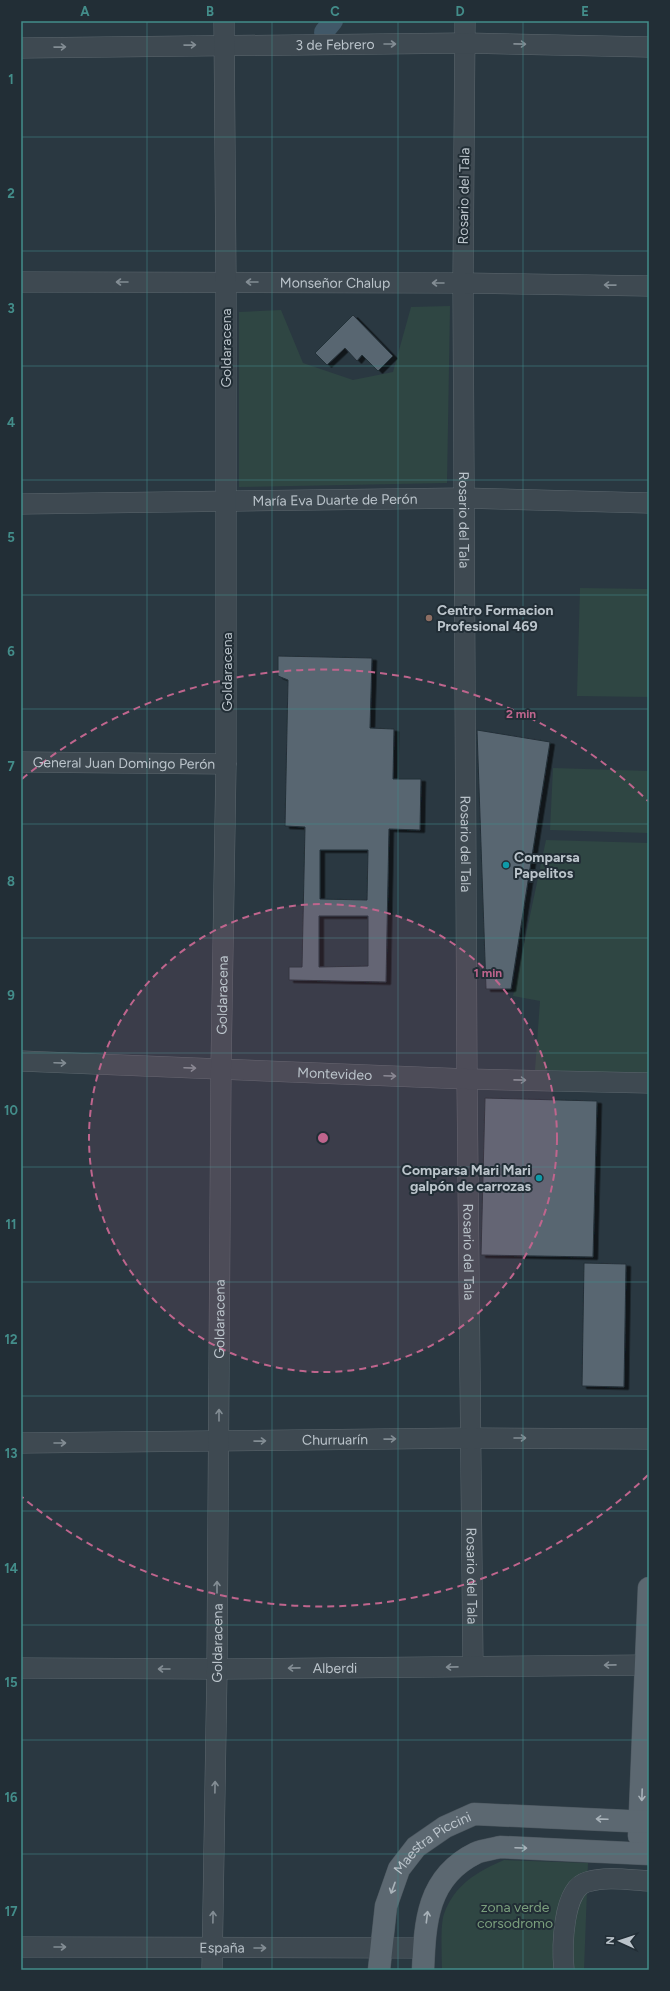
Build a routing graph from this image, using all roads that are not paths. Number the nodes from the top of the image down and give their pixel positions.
1 (224, 21) edge
2 (465, 21) edge
3 (465, 43) junction
4 (224, 45) junction
5 (649, 47) edge
6 (21, 48) edge
7 (21, 282) edge
8 (226, 282) junction
9 (463, 283) junction
10 (649, 286) edge
11 (464, 498) junction
12 (227, 502) junction
13 (649, 503) edge
14 (21, 504) edge
15 (21, 762) edge
16 (226, 764) junction
17 (21, 1061) edge
18 (221, 1069) junction
19 (467, 1079) junction
20 (649, 1083) edge
21 (470, 1438) junction
22 (649, 1439) edge
23 (219, 1442) junction
24 (21, 1443) edge
25 (649, 1588) edge
26 (648, 1665) edge
27 (473, 1666) junction
28 (21, 1668) edge
29 (217, 1669) junction
30 (645, 1821) edge
31 (643, 1853) edge
32 (649, 1881) edge
33 (21, 1947) edge
34 (213, 1948) junction
35 (424, 1948) junction
36 (380, 1960) edge
37 (212, 1970) edge
38 (423, 1970) edge
39 (564, 1970) edge

1 - 4 street, Goldaracena
2 - 3 street, Rosario del Tala
4 -> 3 street, 3 de Febrero
3 -> 5 street, 3 de Febrero
3 - 9 street, Rosario del Tala
6 -> 4 street, 3 de Febrero
4 - 8 street, Goldaracena
8 -> 7 street, Monseñor Chalup
9 -> 8 street, Monseñor Chalup
8 - 12 street, Goldaracena
10 -> 9 street, Monseñor Chalup
9 - 11 street, Rosario del Tala
11 - 12 street, María Eva Duarte de Perón
11 - 13 street, María Eva Duarte de Perón
11 - 19 street, Rosario del Tala
12 - 14 street, María Eva Duarte de Perón
12 - 16 street, Goldaracena
15 - 16 street, General Juan Domingo Perón
16 - 18 street, Goldaracena
17 -> 18 street, Montevideo
18 -> 19 street, Montevideo
23 -> 18 street, Goldaracena
19 -> 20 street, Montevideo
19 - 21 street, Rosario del Tala
21 -> 22 street, Churruarín
23 -> 21 street, Churruarín
21 - 27 street, Rosario del Tala
24 -> 23 street, Churruarín
29 -> 23 street, Goldaracena
25 - 26 main road
26 -> 27 street, Alberdi
26 -> 30 main road
27 -> 29 street, Alberdi
29 -> 28 street, Alberdi
34 -> 29 street, Goldaracena
30 - 31 main road
30 -> 36 main road, Maestra Piccini
35 -> 31 main road, Maestra Piccini
32 - 39 street
33 -> 34 street, España
34 -> 36 street, España
34 - 37 street, Goldaracena
35 - 36 street, España
35 - 38 main road, Maestra Piccini

